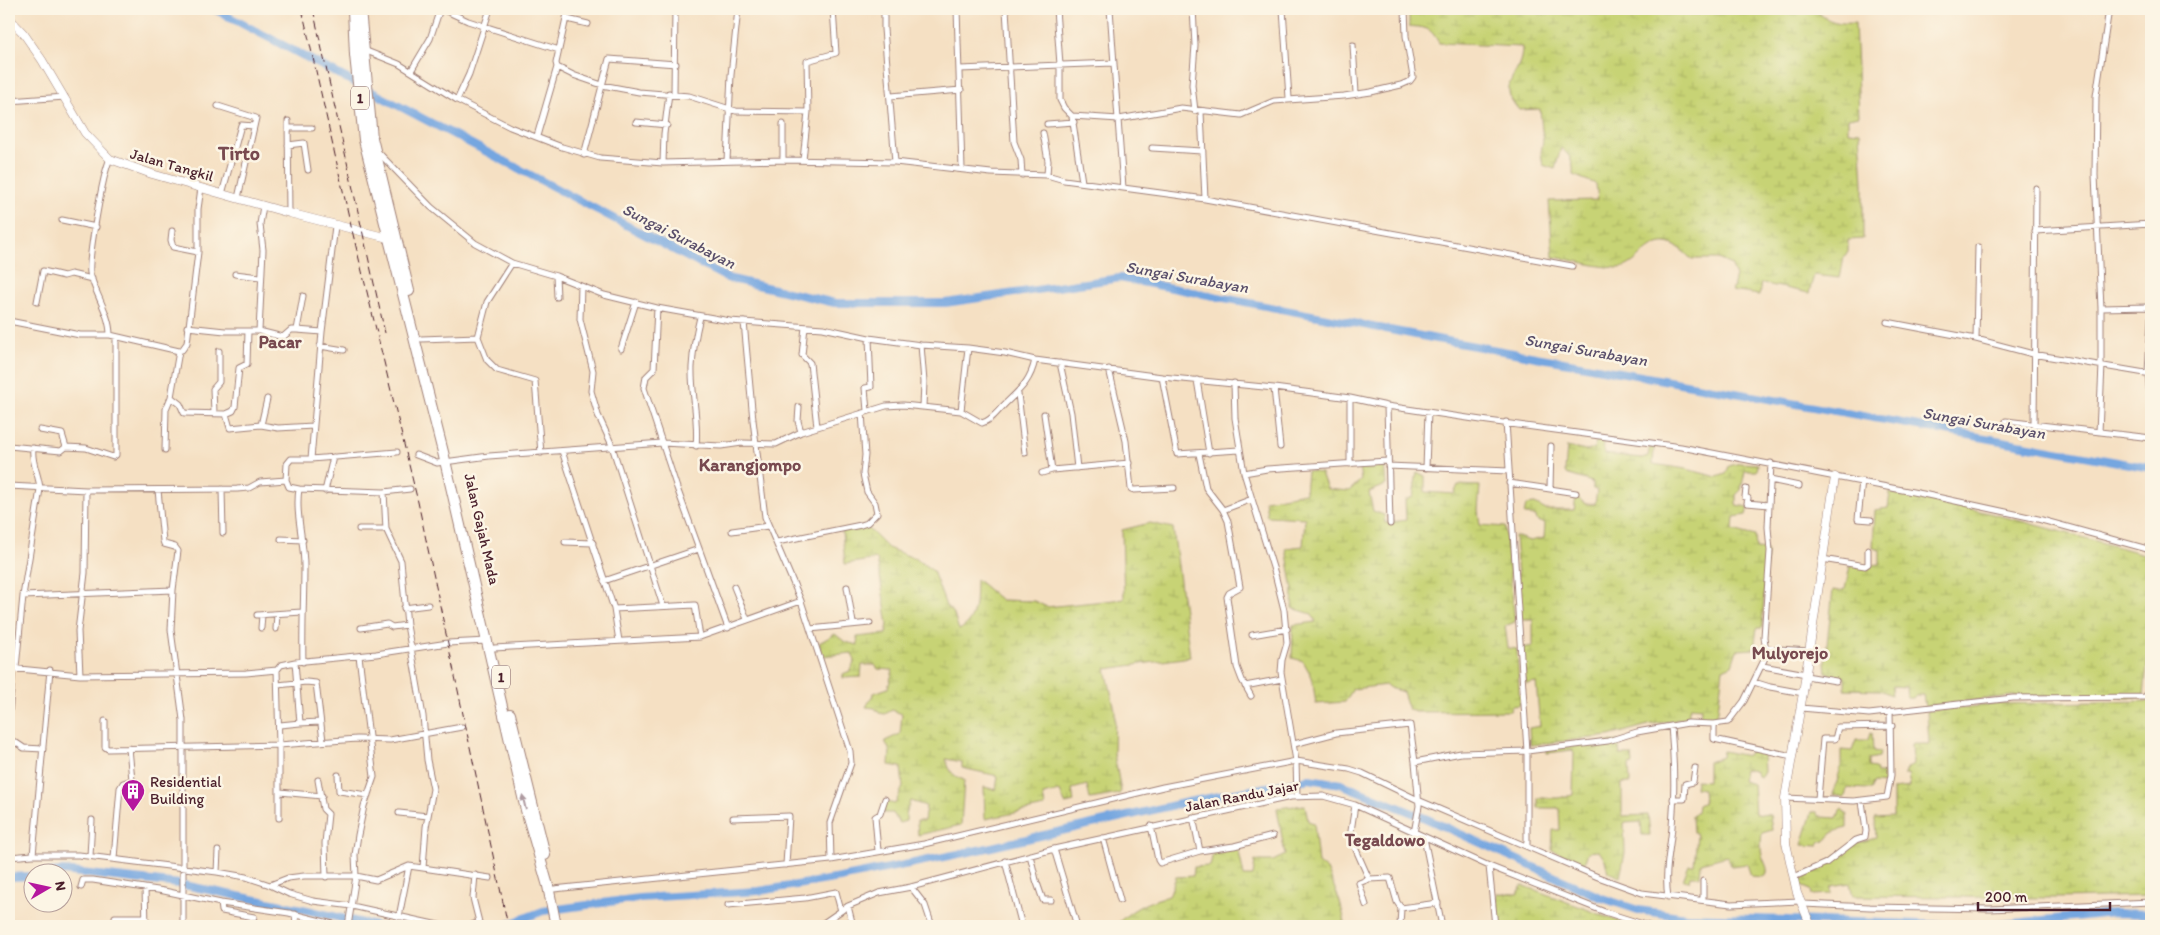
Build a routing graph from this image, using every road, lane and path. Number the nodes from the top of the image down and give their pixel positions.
1 (353, 9) edge
2 (360, 9) edge
3 (441, 9) edge
4 (490, 9) edge
5 (568, 9) edge
6 (676, 9) edge
7 (738, 9) edge
8 (833, 9) edge
9 (884, 9) edge
10 (957, 9) edge
11 (1006, 9) edge
12 (1056, 9) edge
13 (1110, 9) edge
14 (1193, 9) edge
15 (1283, 9) edge
16 (1405, 9) edge
17 (2109, 9) edge
18 (9, 18) edge
19 (566, 20) junction
20 (588, 24) dead end
21 (485, 26) junction
22 (1353, 45) dead end
23 (558, 50) junction
24 (361, 54) junction
25 (1113, 62) junction
26 (1060, 63) junction
27 (676, 64) junction
28 (1010, 65) junction
29 (557, 68) junction
30 (960, 69) junction
31 (411, 71) junction
32 (602, 85) junction
33 (961, 90) junction
34 (672, 93) junction
35 (1356, 94) junction
36 (891, 96) junction
37 (65, 97) junction
38 (1289, 98) junction
39 (457, 100) junction
40 (9, 101) edge
41 (218, 106) dead end
42 (729, 107) junction
43 (1198, 111) junction
44 (808, 112) junction
45 (1072, 116) junction
46 (1119, 119) junction
47 (288, 121) dead end
48 (636, 122) dead end
49 (1074, 122) junction
50 (784, 124) dead end
51 (1047, 124) dead end
52 (667, 125) junction
53 (254, 126) junction
54 (288, 128) junction
55 (312, 128) dead end
56 (1043, 133) dead end
57 (537, 136) junction
58 (236, 141) junction
59 (370, 142) junction
60 (249, 145) junction
61 (288, 145) junction
62 (1152, 148) dead end
63 (1202, 151) junction
64 (584, 155) junction
65 (110, 159) junction
66 (784, 160) junction
67 (803, 160) junction
68 (727, 161) junction
69 (895, 162) junction
70 (663, 163) junction
71 (962, 169) junction
72 (308, 170) dead end
73 (1022, 175) junction
74 (1047, 175) junction
75 (1082, 182) junction
76 (201, 188) junction
77 (1124, 188) junction
78 (2036, 188) dead end
79 (222, 194) junction
80 (238, 198) junction
81 (1205, 199) junction
82 (263, 206) junction
83 (289, 214) junction
84 (62, 220) dead end
85 (2151, 224) edge
86 (96, 226) junction
87 (335, 226) junction
88 (2097, 227) junction
89 (172, 231) dead end
90 (2035, 231) junction
91 (392, 239) junction
92 (1978, 247) dead end
93 (198, 252) junction
94 (512, 263) junction
95 (1572, 266) dead end
96 (235, 274) dead end
97 (556, 276) junction
98 (260, 277) junction
99 (92, 279) junction
100 (581, 286) junction
101 (303, 296) dead end
102 (557, 298) dead end
103 (37, 302) dead end
104 (636, 302) junction
105 (657, 308) junction
106 (2101, 308) junction
107 (2151, 309) edge
108 (700, 317) junction
109 (2151, 318) edge
110 (9, 321) edge
111 (744, 322) junction
112 (1887, 322) dead end
113 (188, 327) junction
114 (805, 327) junction
115 (9, 328) edge
116 (297, 330) junction
117 (248, 331) junction
118 (259, 331) junction
119 (322, 332) junction
120 (113, 336) junction
121 (478, 337) junction
122 (869, 338) junction
123 (421, 339) junction
124 (1976, 339) junction
125 (921, 345) junction
126 (320, 346) junction
127 (968, 348) junction
128 (621, 349) dead end
129 (344, 350) dead end
130 (179, 351) junction
131 (219, 351) dead end
132 (2033, 354) junction
133 (1036, 360) junction
134 (1060, 362) junction
135 (2101, 365) junction
136 (1109, 369) junction
137 (2150, 374) edge
138 (1163, 379) junction
139 (1197, 382) junction
140 (1234, 385) junction
141 (1274, 389) junction
142 (1018, 394) junction
143 (171, 397) junction
144 (267, 399) dead end
145 (1350, 400) junction
146 (1387, 406) junction
147 (799, 407) dead end
148 (923, 407) junction
149 (2151, 409) edge
150 (961, 411) junction
151 (214, 412) junction
152 (1428, 412) junction
153 (226, 414) junction
154 (863, 414) junction
155 (1044, 414) dead end
156 (2006, 421) dead end
157 (1506, 424) junction
158 (261, 425) junction
159 (2034, 425) junction
160 (313, 426) junction
161 (817, 427) junction
162 (40, 430) dead end
163 (801, 432) junction
164 (2099, 432) junction
165 (2151, 438) edge
166 (661, 441) junction
167 (610, 443) junction
168 (696, 443) junction
169 (757, 443) junction
170 (9, 446) edge
171 (1280, 446) dead end
172 (1551, 446) dead end
173 (66, 447) junction
174 (33, 448) junction
175 (165, 450) dead end
176 (541, 450) junction
177 (1239, 450) junction
178 (562, 451) junction
179 (397, 452) dead end
180 (1024, 453) dead end
181 (1209, 453) junction
182 (1199, 454) junction
183 (311, 456) junction
184 (416, 456) dead end
185 (333, 457) junction
186 (448, 457) junction
187 (1129, 463) junction
188 (1388, 463) junction
189 (1350, 464) junction
190 (1771, 464) junction
191 (1076, 468) junction
192 (1426, 468) junction
193 (1052, 470) junction
194 (1509, 471) junction
195 (1244, 473) junction
196 (1042, 474) dead end
197 (1835, 476) junction
198 (286, 480) junction
199 (1770, 480) junction
200 (1862, 481) junction
201 (1509, 483) junction
202 (9, 486) edge
203 (1799, 486) dead end
204 (1174, 488) dead end
205 (1550, 488) junction
206 (40, 489) junction
207 (222, 489) junction
208 (299, 489) junction
209 (410, 489) dead end
210 (1746, 489) dead end
211 (86, 490) junction
212 (158, 490) junction
213 (325, 491) junction
214 (384, 492) junction
215 (1576, 493) dead end
216 (1252, 499) junction
217 (1769, 505) junction
218 (1223, 510) junction
219 (1871, 520) dead end
220 (1390, 524) dead end
221 (768, 526) junction
222 (360, 529) dead end
223 (386, 529) junction
224 (732, 531) dead end
225 (223, 533) dead end
226 (281, 539) dead end
227 (303, 540) junction
228 (565, 542) dead end
229 (777, 542) junction
230 (593, 544) junction
231 (699, 549) junction
232 (1868, 550) dead end
233 (2151, 550) edge
234 (1822, 559) junction
235 (650, 565) junction
236 (604, 581) junction
237 (734, 587) dead end
238 (847, 587) dead end
239 (173, 590) junction
240 (83, 594) junction
241 (23, 596) junction
242 (801, 601) junction
243 (428, 605) dead end
244 (663, 606) junction
245 (404, 608) junction
246 (614, 609) junction
247 (302, 612) junction
248 (277, 614) junction
249 (746, 619) junction
250 (852, 623) junction
251 (870, 623) dead end
252 (406, 625) junction
253 (261, 628) dead end
254 (361, 628) dead end
255 (728, 628) junction
256 (810, 628) junction
257 (276, 629) dead end
258 (1287, 629) junction
259 (1252, 636) dead end
260 (700, 637) junction
261 (619, 641) junction
262 (491, 644) junction
263 (1766, 648) junction
264 (411, 650) junction
265 (1809, 651) junction
266 (359, 656) junction
267 (295, 662) junction
268 (303, 662) junction
269 (1762, 666) junction
270 (13, 668) edge
271 (50, 670) junction
272 (277, 670) junction
273 (2151, 670) edge
274 (177, 673) junction
275 (80, 675) junction
276 (1806, 675) junction
277 (1282, 679) junction
278 (1836, 681) dead end
279 (1754, 682) junction
280 (297, 684) junction
281 (278, 686) junction
282 (1246, 686) junction
283 (1803, 693) junction
284 (1251, 696) dead end
285 (1801, 708) junction
286 (1890, 711) junction
287 (9, 714) edge
288 (105, 721) dead end
289 (320, 722) junction
290 (300, 724) junction
291 (1714, 724) junction
292 (280, 725) junction
293 (1671, 726) junction
294 (1892, 726) junction
295 (462, 727) dead end
296 (425, 734) junction
297 (370, 739) junction
298 (9, 741) edge
299 (322, 741) junction
300 (1294, 744) junction
301 (279, 745) junction
302 (184, 747) junction
303 (129, 748) junction
304 (43, 749) junction
305 (1527, 751) junction
306 (1792, 756) junction
307 (1415, 762) junction
308 (1296, 764) junction
309 (1694, 768) dead end
310 (338, 775) dead end
311 (318, 780) dead end
312 (280, 792) junction
313 (1297, 794) junction
314 (368, 795) junction
315 (322, 796) junction
316 (1785, 798) junction
317 (885, 799) dead end
318 (1818, 799) junction
319 (1418, 800) junction
320 (1673, 800) junction
321 (1862, 801) junction
322 (1355, 805) junction
323 (399, 813) dead end
324 (428, 816) junction
325 (279, 818) dead end
326 (733, 818) dead end
327 (92, 820) dead end
328 (1193, 820) junction
329 (1152, 830) junction
330 (1414, 833) junction
331 (1273, 836) dead end
332 (1424, 838) junction
333 (1104, 841) junction
334 (1527, 846) junction
335 (877, 847) junction
336 (218, 851) dead end
337 (1055, 852) junction
338 (1200, 852) junction
339 (33, 855) junction
340 (90, 856) junction
341 (9, 858) edge
342 (114, 858) junction
343 (1031, 858) junction
344 (831, 860) junction
345 (1006, 865) junction
346 (182, 866) junction
347 (409, 866) junction
348 (786, 866) junction
349 (1489, 866) junction
350 (423, 868) junction
351 (217, 872) junction
352 (475, 875) junction
353 (356, 876) junction
354 (326, 877) junction
355 (1794, 877) junction
356 (490, 878) dead end
357 (1369, 879) junction
358 (1703, 881) dead end
359 (270, 885) junction
360 (82, 887) dead end
361 (911, 887) junction
362 (145, 888) junction
363 (182, 893) junction
364 (554, 895) junction
365 (1668, 897) junction
366 (1051, 900) dead end
367 (1120, 900) dead end
368 (1703, 900) junction
369 (2151, 902) edge
370 (221, 903) junction
371 (1438, 903) junction
372 (1802, 904) junction
373 (728, 905) dead end
374 (1366, 905) dead end
375 (352, 906) junction
376 (848, 906) junction
377 (1401, 908) junction
378 (841, 911) junction
379 (295, 914) junction
380 (145, 917) junction
381 (254, 917) dead end
382 (400, 917) junction
383 (558, 922) edge
384 (1482, 923) dead end
385 (115, 926) edge
386 (146, 926) edge
387 (183, 926) edge
388 (296, 926) edge
389 (341, 926) edge
390 (348, 926) edge
391 (443, 926) edge
392 (469, 926) edge
393 (819, 926) edge
394 (853, 926) edge
395 (932, 926) edge
396 (1022, 926) edge
397 (1077, 926) edge
398 (1400, 926) edge
399 (1442, 926) edge
400 (1495, 926) edge
401 (1649, 926) edge
402 (1811, 926) edge
403 (1823, 926) edge
404 (1833, 926) edge

1 - 24 highway, 1
2 - 24 highway, 1
3 - 21 street
3 - 31 street
4 - 21 street
5 - 19 street
6 - 27 street
7 - 42 street
8 - 44 street
9 - 36 street
10 - 30 street
11 - 28 street
12 - 26 street
13 - 25 street
14 - 43 street
15 - 38 street
16 - 35 street
17 - 88 street
18 - 37 street, Jalan Tangkil
19 - 20 street
19 - 23 street
21 - 23 street
21 - 39 street
22 - 35 street
23 - 29 street
24 - 31 street
24 - 59 highway, 1
25 - 26 street
25 - 46 street
26 - 28 street
26 - 45 street
27 - 32 street
27 - 34 street
28 - 30 street
28 - 73 street
29 - 32 street
29 - 57 street
30 - 33 street
31 - 39 street
32 - 34 street
32 - 64 street
33 - 36 street
33 - 71 street
34 - 42 street
34 - 52 street
35 - 38 street
36 - 69 street
37 - 40 street
37 - 65 street, Jalan Tangkil
38 - 43 street
39 - 57 street
41 - 53 street
42 - 44 street
42 - 68 street
43 - 46 street
43 - 63 street
44 - 67 street
45 - 46 street
45 - 49 street
46 - 77 street
47 - 54 street
48 - 52 street
49 - 51 street
49 - 75 street
50 - 66 street
52 - 70 street
53 - 58 street
53 - 60 street
54 - 55 street
54 - 61 street
56 - 74 street
57 - 64 street
58 - 60 street
58 - 79 street
59 - 91 highway, Jalan Gajah Mada / 1
59 - 94 street
60 - 80 street
61 - 72 street
61 - 83 street
62 - 63 street
63 - 81 street
64 - 70 street
65 - 76 street, Jalan Tangkil
65 - 86 street
66 - 67 street
66 - 68 street
67 - 69 street
68 - 70 street
69 - 71 street
71 - 73 street
73 - 74 street
74 - 75 street
75 - 77 street
76 - 79 street, Jalan Tangkil
76 - 93 street
77 - 81 street
78 - 90 street
79 - 80 street, Jalan Tangkil
80 - 82 street, Jalan Tangkil
81 - 95 street
82 - 83 street, Jalan Tangkil
82 - 98 street
83 - 87 street, Jalan Tangkil
84 - 86 street
85 - 88 street
86 - 99 street
87 - 91 street, Jalan Tangkil
87 - 119 street
88 - 90 street
88 - 106 street
89 - 93 street
90 - 132 street
91 - 123 highway, Jalan Gajah Mada / 1
91 - 186 highway, Jalan Gajah Mada / 1
92 - 124 street
93 - 113 street
94 - 97 street
94 - 121 street
96 - 98 street
97 - 100 street
97 - 102 street
98 - 118 street
99 - 103 street
99 - 120 street
100 - 104 street
100 - 167 street
101 - 116 street
104 - 105 street
104 - 128 street
105 - 108 street
105 - 166 street
106 - 107 street
106 - 135 street
108 - 111 street
108 - 168 street
109 - 137 street
110 - 115 street
110 - 120 street
111 - 114 street
111 - 169 street
112 - 124 street
113 - 117 street
113 - 130 street
114 - 122 street
114 - 161 street
116 - 118 street
116 - 119 street
117 - 118 street
117 - 153 street
119 - 126 street
120 - 130 street
120 - 173 street
121 - 123 street
121 - 176 street
122 - 125 street
122 - 154 street
123 - 186 highway, Jalan Gajah Mada / 1
124 - 132 street
125 - 127 street
125 - 148 street
126 - 129 street
126 - 160 street
127 - 133 street
127 - 150 street
130 - 143 street
131 - 151 street
132 - 135 street
132 - 159 street
133 - 134 street
133 - 142 street
134 - 136 street
134 - 191 street
135 - 137 street
135 - 164 street
136 - 138 street
136 - 187 street
137 - 149 street
138 - 139 street
138 - 182 street
139 - 140 street
139 - 181 street
140 - 141 street
140 - 177 street
141 - 145 street
141 - 171 street
142 - 150 street
142 - 180 street
143 - 151 street
143 - 175 street
144 - 158 street
145 - 146 street
145 - 189 street
146 - 152 street
146 - 188 street
147 - 163 street
148 - 150 street
148 - 154 street
151 - 153 street
152 - 157 street
152 - 192 street
153 - 158 street
154 - 161 street
154 - 229 street
155 - 193 street
156 - 159 street
157 - 190 street
157 - 194 street
158 - 160 street
159 - 164 street
160 - 183 street
161 - 163 street
162 - 173 street
163 - 169 street
164 - 165 street
166 - 167 street
166 - 168 street
166 - 231 street
167 - 178 street
167 - 235 street
168 - 169 street
169 - 221 street
170 - 174 street
172 - 205 street
173 - 174 street
174 - 206 street
176 - 178 street
176 - 186 street
177 - 181 street
177 - 195 street
178 - 230 street
179 - 185 street
181 - 182 street
182 - 218 street
183 - 185 street
183 - 198 street
184 - 186 street
185 - 213 street
186 - 262 highway, Jalan Gajah Mada / 1
187 - 191 street
187 - 204 street
188 - 189 street
188 - 192 street
188 - 220 street
189 - 195 street
190 - 197 street
190 - 199 street
191 - 193 street
192 - 194 street
193 - 196 street
194 - 201 street
195 - 216 street
197 - 200 street
197 - 234 street
198 - 207 street
198 - 208 street
199 - 203 street
199 - 217 street
200 - 219 street
200 - 233 street
201 - 205 street
201 - 305 street
202 - 206 street
205 - 215 street
206 - 211 street
206 - 241 street
207 - 212 street
207 - 225 street
208 - 213 street
208 - 227 street
209 - 214 street
210 - 217 street
211 - 212 street
211 - 240 street
212 - 239 street
213 - 214 street
214 - 223 street
216 - 218 street
216 - 258 street
217 - 263 street
218 - 282 street
221 - 224 street
221 - 229 street
222 - 223 street
223 - 245 street
226 - 227 street
227 - 247 street
228 - 230 street
229 - 242 street
230 - 236 street
231 - 235 street
231 - 255 street
232 - 234 street
234 - 265 street
235 - 236 street
235 - 244 street
236 - 246 street
237 - 249 street
238 - 250 street
239 - 240 street
239 - 274 street
240 - 241 street
240 - 275 street
241 - 270 street
242 - 249 street
242 - 256 street
243 - 245 street
244 - 246 street
244 - 260 street
245 - 252 street
246 - 261 street
247 - 248 street
247 - 268 street
248 - 253 street
248 - 257 street
249 - 255 street
250 - 251 street
250 - 256 street
252 - 254 street
252 - 264 street
255 - 260 street
256 - 344 street
258 - 259 street
258 - 277 street
260 - 261 street
261 - 262 street
262 - 264 street
262 - 364 highway, Jalan Gajah Mada / 1
263 - 265 street
263 - 269 street
264 - 266 street
264 - 296 street
265 - 276 street
266 - 268 street
266 - 297 street
267 - 268 street
267 - 272 street
267 - 280 street
269 - 276 street
269 - 279 street
270 - 271 street
270 - 287 street
271 - 275 street
271 - 304 street
272 - 274 street
272 - 281 street
273 - 286 street
274 - 275 street
274 - 302 street
276 - 278 street
276 - 283 street
277 - 282 street
277 - 300 street
279 - 283 street
279 - 291 street
280 - 281 street
280 - 289 street
280 - 290 street
281 - 292 street
282 - 284 street
283 - 285 street
285 - 286 street
285 - 306 street
286 - 294 street
288 - 303 street
289 - 290 street
289 - 299 street
290 - 292 street
291 - 293 street
291 - 306 street
292 - 301 street
293 - 305 street
293 - 320 street
294 - 318 street
294 - 321 street
295 - 296 street
296 - 297 street
296 - 324 street
297 - 299 street
297 - 314 street
298 - 304 street
299 - 301 street
300 - 307 street
300 - 308 street
301 - 302 street
301 - 312 street
302 - 303 street
302 - 346 street
303 - 342 street
304 - 339 street
305 - 307 street
305 - 334 street
306 - 316 street
307 - 319 street
308 - 313 street
308 - 319 street
308 - 335 street
309 - 320 street
310 - 314 street
311 - 315 street
312 - 315 street
312 - 325 street
313 - 322 street, Jalan Randu Jajar
313 - 328 street, Jalan Randu Jajar
314 - 353 street
315 - 354 street
316 - 318 street
316 - 355 street
317 - 335 street
318 - 321 street
319 - 330 street
319 - 334 street
320 - 365 street
321 - 355 street
322 - 330 street, Jalan Randu Jajar
322 - 357 street
323 - 324 street
324 - 350 street
326 - 348 street
327 - 340 street
328 - 329 street, Jalan Randu Jajar
328 - 338 street
329 - 333 street, Jalan Randu Jajar
329 - 338 street
330 - 332 street, Jalan Randu Jajar
331 - 338 street
332 - 349 street, Jalan Randu Jajar
332 - 371 street
333 - 337 street, Jalan Randu Jajar
333 - 367 street
334 - 365 street
335 - 344 street
336 - 351 street
337 - 343 street, Jalan Randu Jajar
337 - 397 street
339 - 340 street
339 - 341 street
340 - 342 street
342 - 346 street
343 - 345 street, Jalan Randu Jajar
343 - 366 street
344 - 348 street
345 - 361 street, Jalan Randu Jajar
345 - 396 street
346 - 351 street
346 - 363 street
347 - 350 street
347 - 353 street
347 - 382 street
348 - 364 street
349 - 400 street
349 - 401 street, Jalan Randu Jajar
350 - 352 street
351 - 359 street
352 - 356 street
352 - 392 street
353 - 354 street
353 - 375 street
354 - 359 street
355 - 372 street
357 - 374 street
357 - 377 street
358 - 368 street
359 - 375 street
360 - 362 street
361 - 376 street, Jalan Randu Jajar
361 - 395 street
362 - 363 street
362 - 380 street
363 - 370 street
363 - 387 street
364 - 383 highway, Jalan Gajah Mada / 1
365 - 368 street
368 - 372 street
369 - 372 street
370 - 379 street
370 - 381 street
371 - 377 street
371 - 399 street
372 - 402 street
373 - 378 street
375 - 382 street
375 - 390 street
376 - 378 street, Jalan Randu Jajar
376 - 394 street
377 - 398 street
378 - 393 street, Jalan Randu Jajar
379 - 388 street
379 - 389 street
380 - 385 street
380 - 386 street
382 - 391 street
384 - 399 street
403 - 404 street

